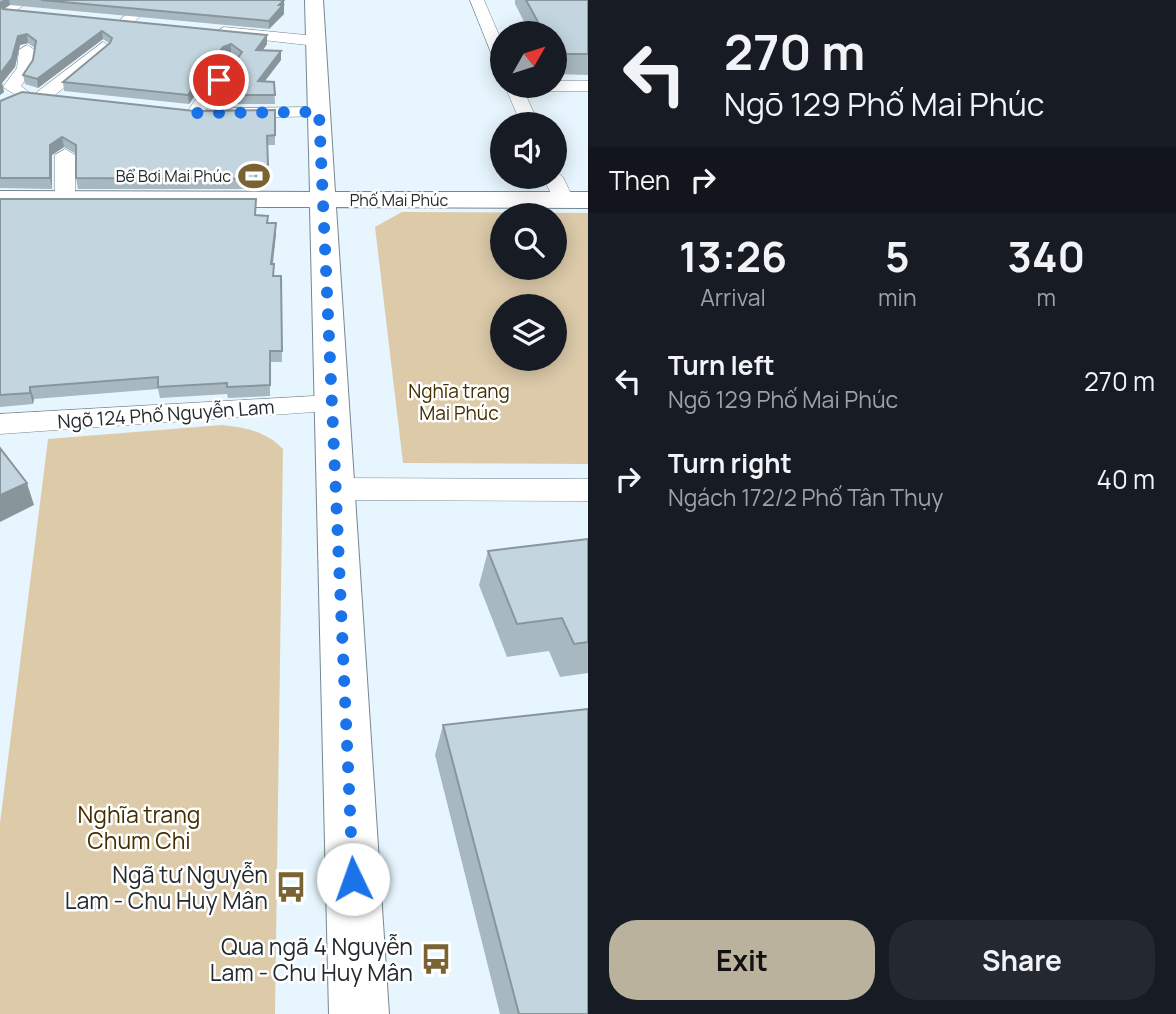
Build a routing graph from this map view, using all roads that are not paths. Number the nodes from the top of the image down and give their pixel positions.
1 (24, 0) edge
2 (150, 0) edge
3 (314, 0) edge
4 (477, 0) edge
5 (36, 14) edge
6 (5, 15) edge
7 (153, 25) edge
8 (206, 30) edge
9 (490, 31) edge
10 (316, 41) junction
11 (103, 47) edge
12 (27, 50) dead end
13 (232, 60) dead end
14 (0, 77) edge
15 (21, 85) junction
16 (567, 86) edge
17 (588, 86) edge
18 (43, 96) junction
19 (66, 98) edge
20 (1, 103) edge
21 (319, 112) junction
22 (65, 155) dead end
23 (568, 192) edge
24 (65, 198) junction
25 (0, 199) edge
26 (323, 200) junction
27 (332, 404) junction
28 (0, 424) edge
29 (335, 489) junction
30 (588, 489) edge
31 (359, 1014) edge

1 - 6 street
2 - 7 street
3 - 10 street
4 - 9 street
5 - 6 street
8 - 10 street
10 - 21 street
11 - 18 street
12 - 15 street
13 - 21 street
14 - 15 street
15 - 18 street
15 - 20 street
16 - 17 street
18 - 19 street
21 - 26 street
22 - 24 street
23 - 26 street, Phố Mai Phúc
24 - 25 street, Phố Mai Phúc
24 - 26 street, Phố Mai Phúc
26 - 27 street
27 - 28 street, Ngõ 124 Phố Nguyễn Lam
27 - 29 street
29 - 30 street
29 - 31 street

